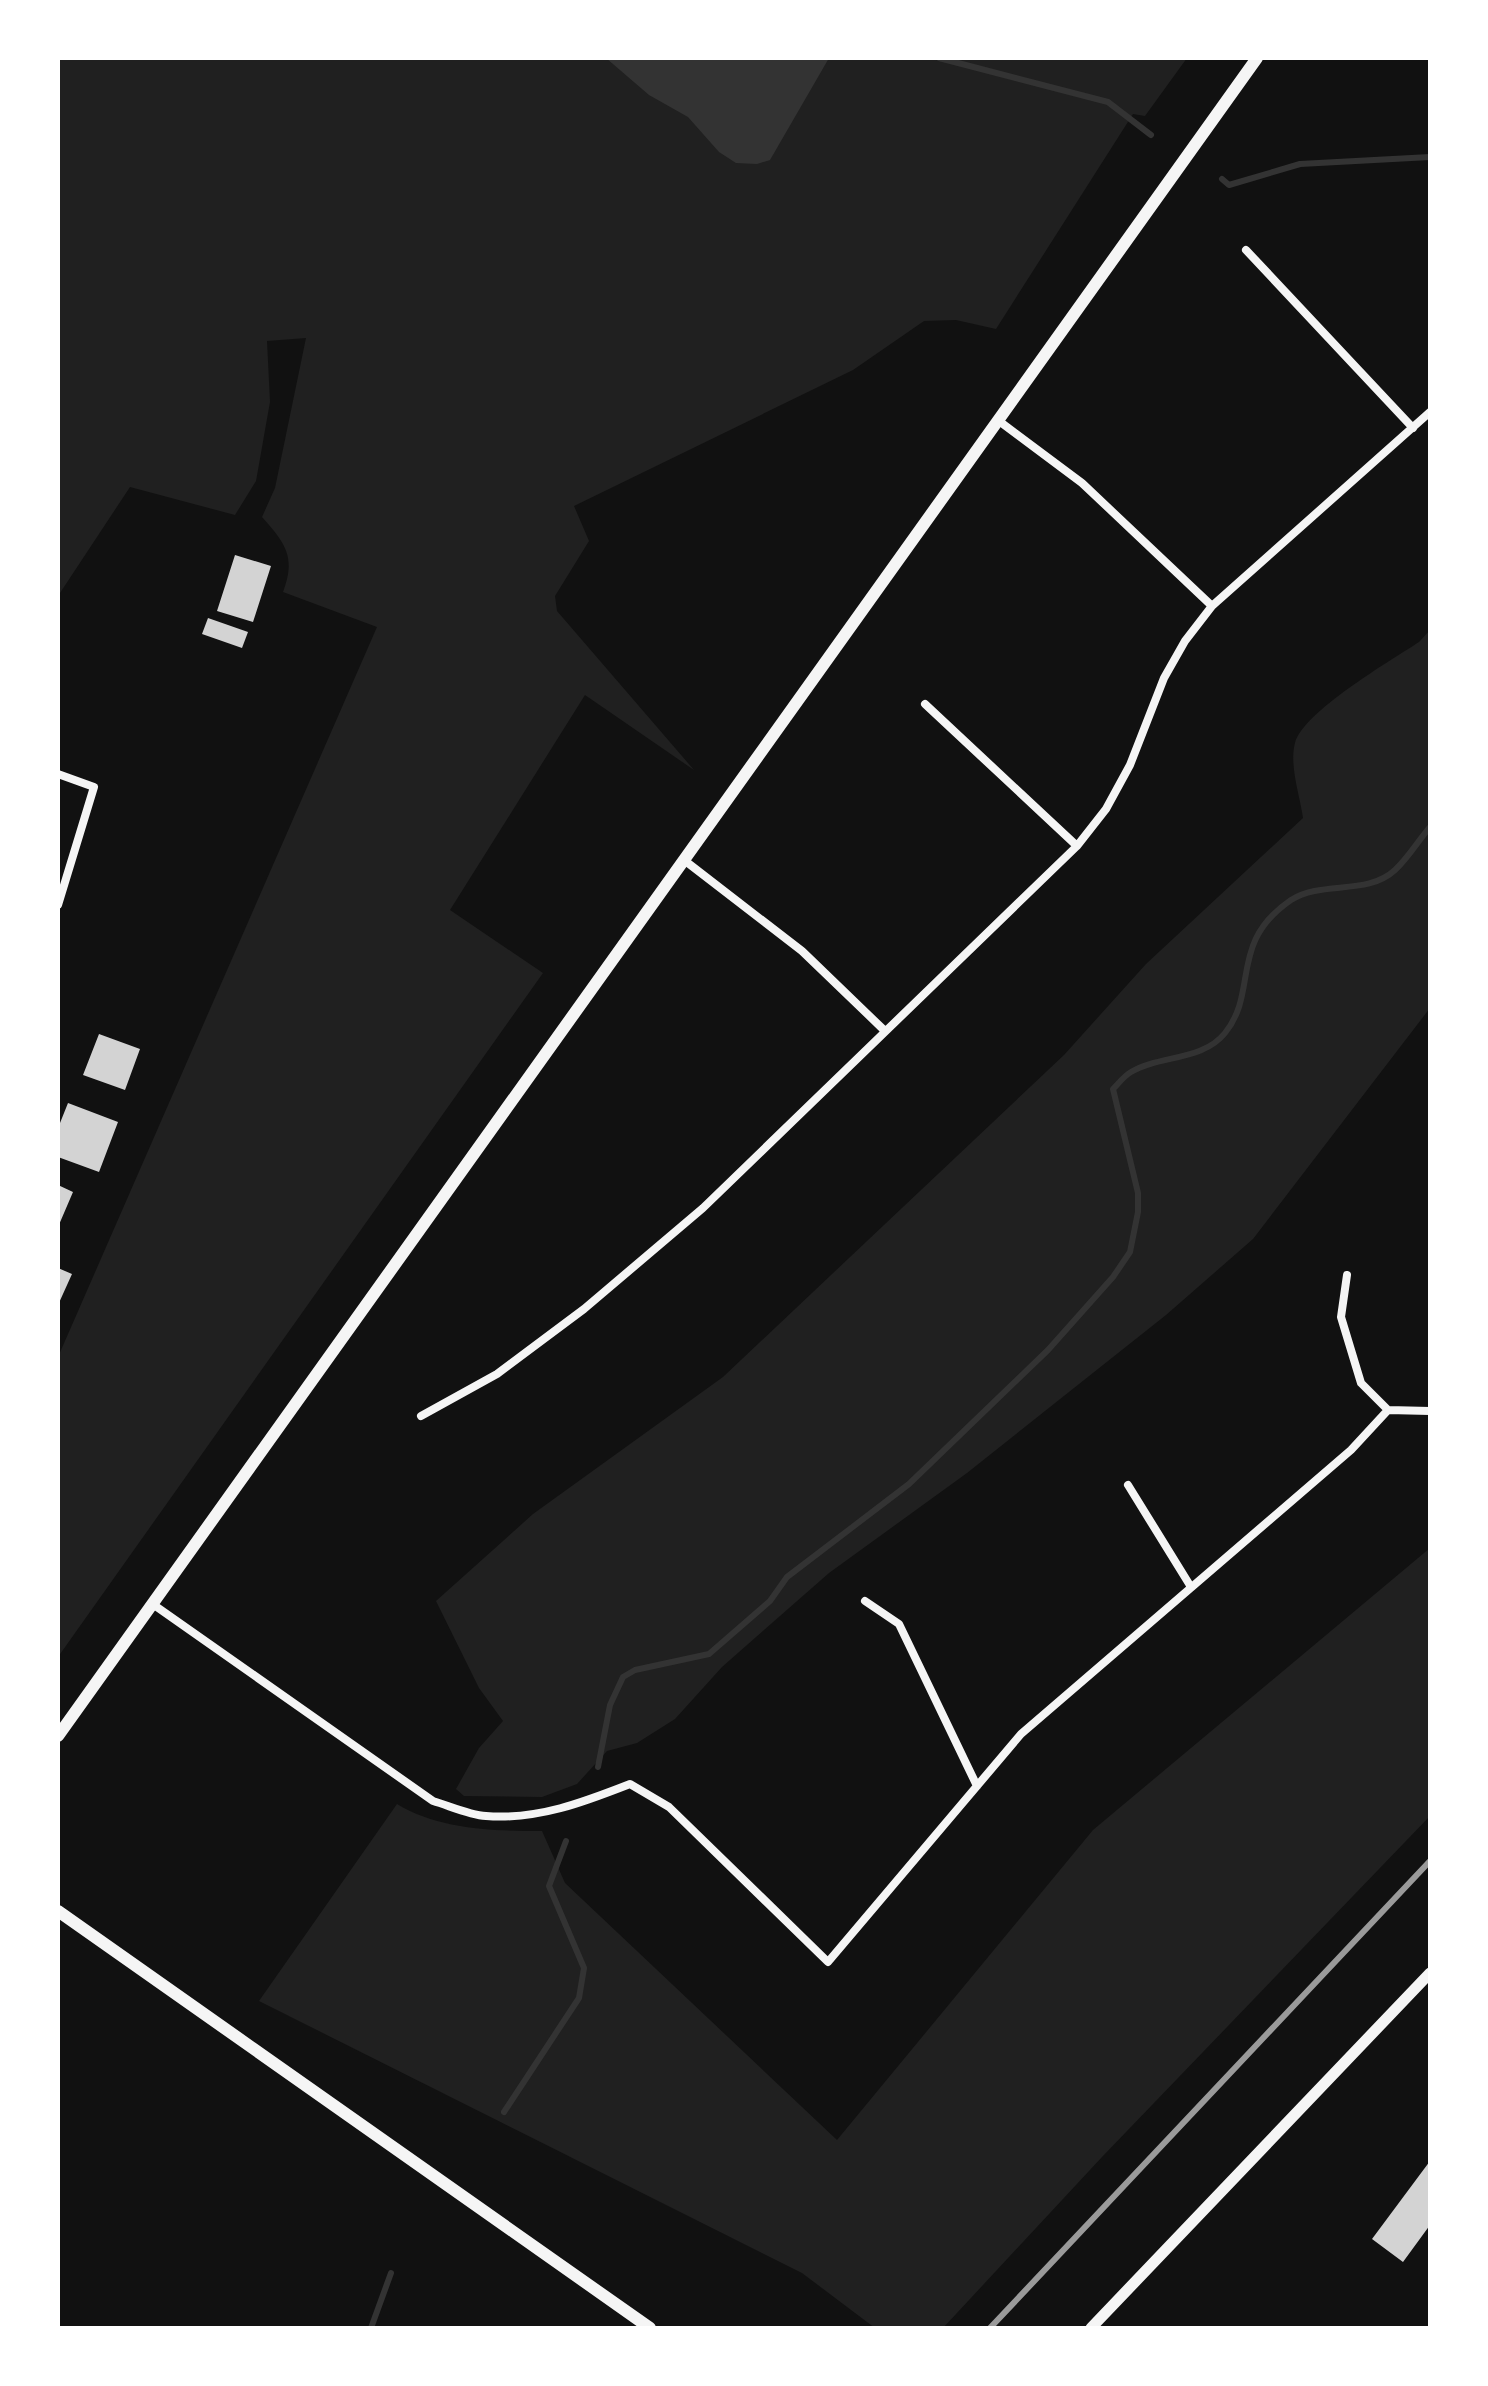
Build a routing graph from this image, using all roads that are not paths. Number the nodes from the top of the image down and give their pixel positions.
1 (1257, 58) edge
2 (1246, 250) dead end
3 (1430, 412) edge
4 (999, 421) junction
5 (1413, 428) junction
6 (1212, 606) junction
7 (925, 704) dead end
8 (58, 774) edge
9 (1077, 846) junction
10 (684, 860) junction
11 (58, 905) edge
12 (885, 1031) junction
13 (1347, 1275) dead end
14 (1388, 1410) junction
15 (1430, 1411) edge
16 (421, 1416) dead end
17 (1128, 1485) dead end
18 (1191, 1587) junction
19 (865, 1601) dead end
20 (154, 1605) junction
21 (58, 1736) edge
22 (977, 1786) junction
23 (58, 1911) edge
24 (1430, 1973) edge
25 (650, 2328) edge
26 (1091, 2328) edge

1 - 4 main road
2 - 5 street
3 - 5 street
4 - 6 street
4 - 10 main road
5 - 6 street
6 - 9 street
7 - 9 street
8 - 11 street
9 - 12 street
10 - 12 street
10 - 20 main road
12 - 16 street
13 - 14 street
14 - 15 street
14 - 18 street
17 - 18 street
18 - 22 street
19 - 22 street
20 - 21 main road
20 - 22 street
23 - 25 main road
24 - 26 street

